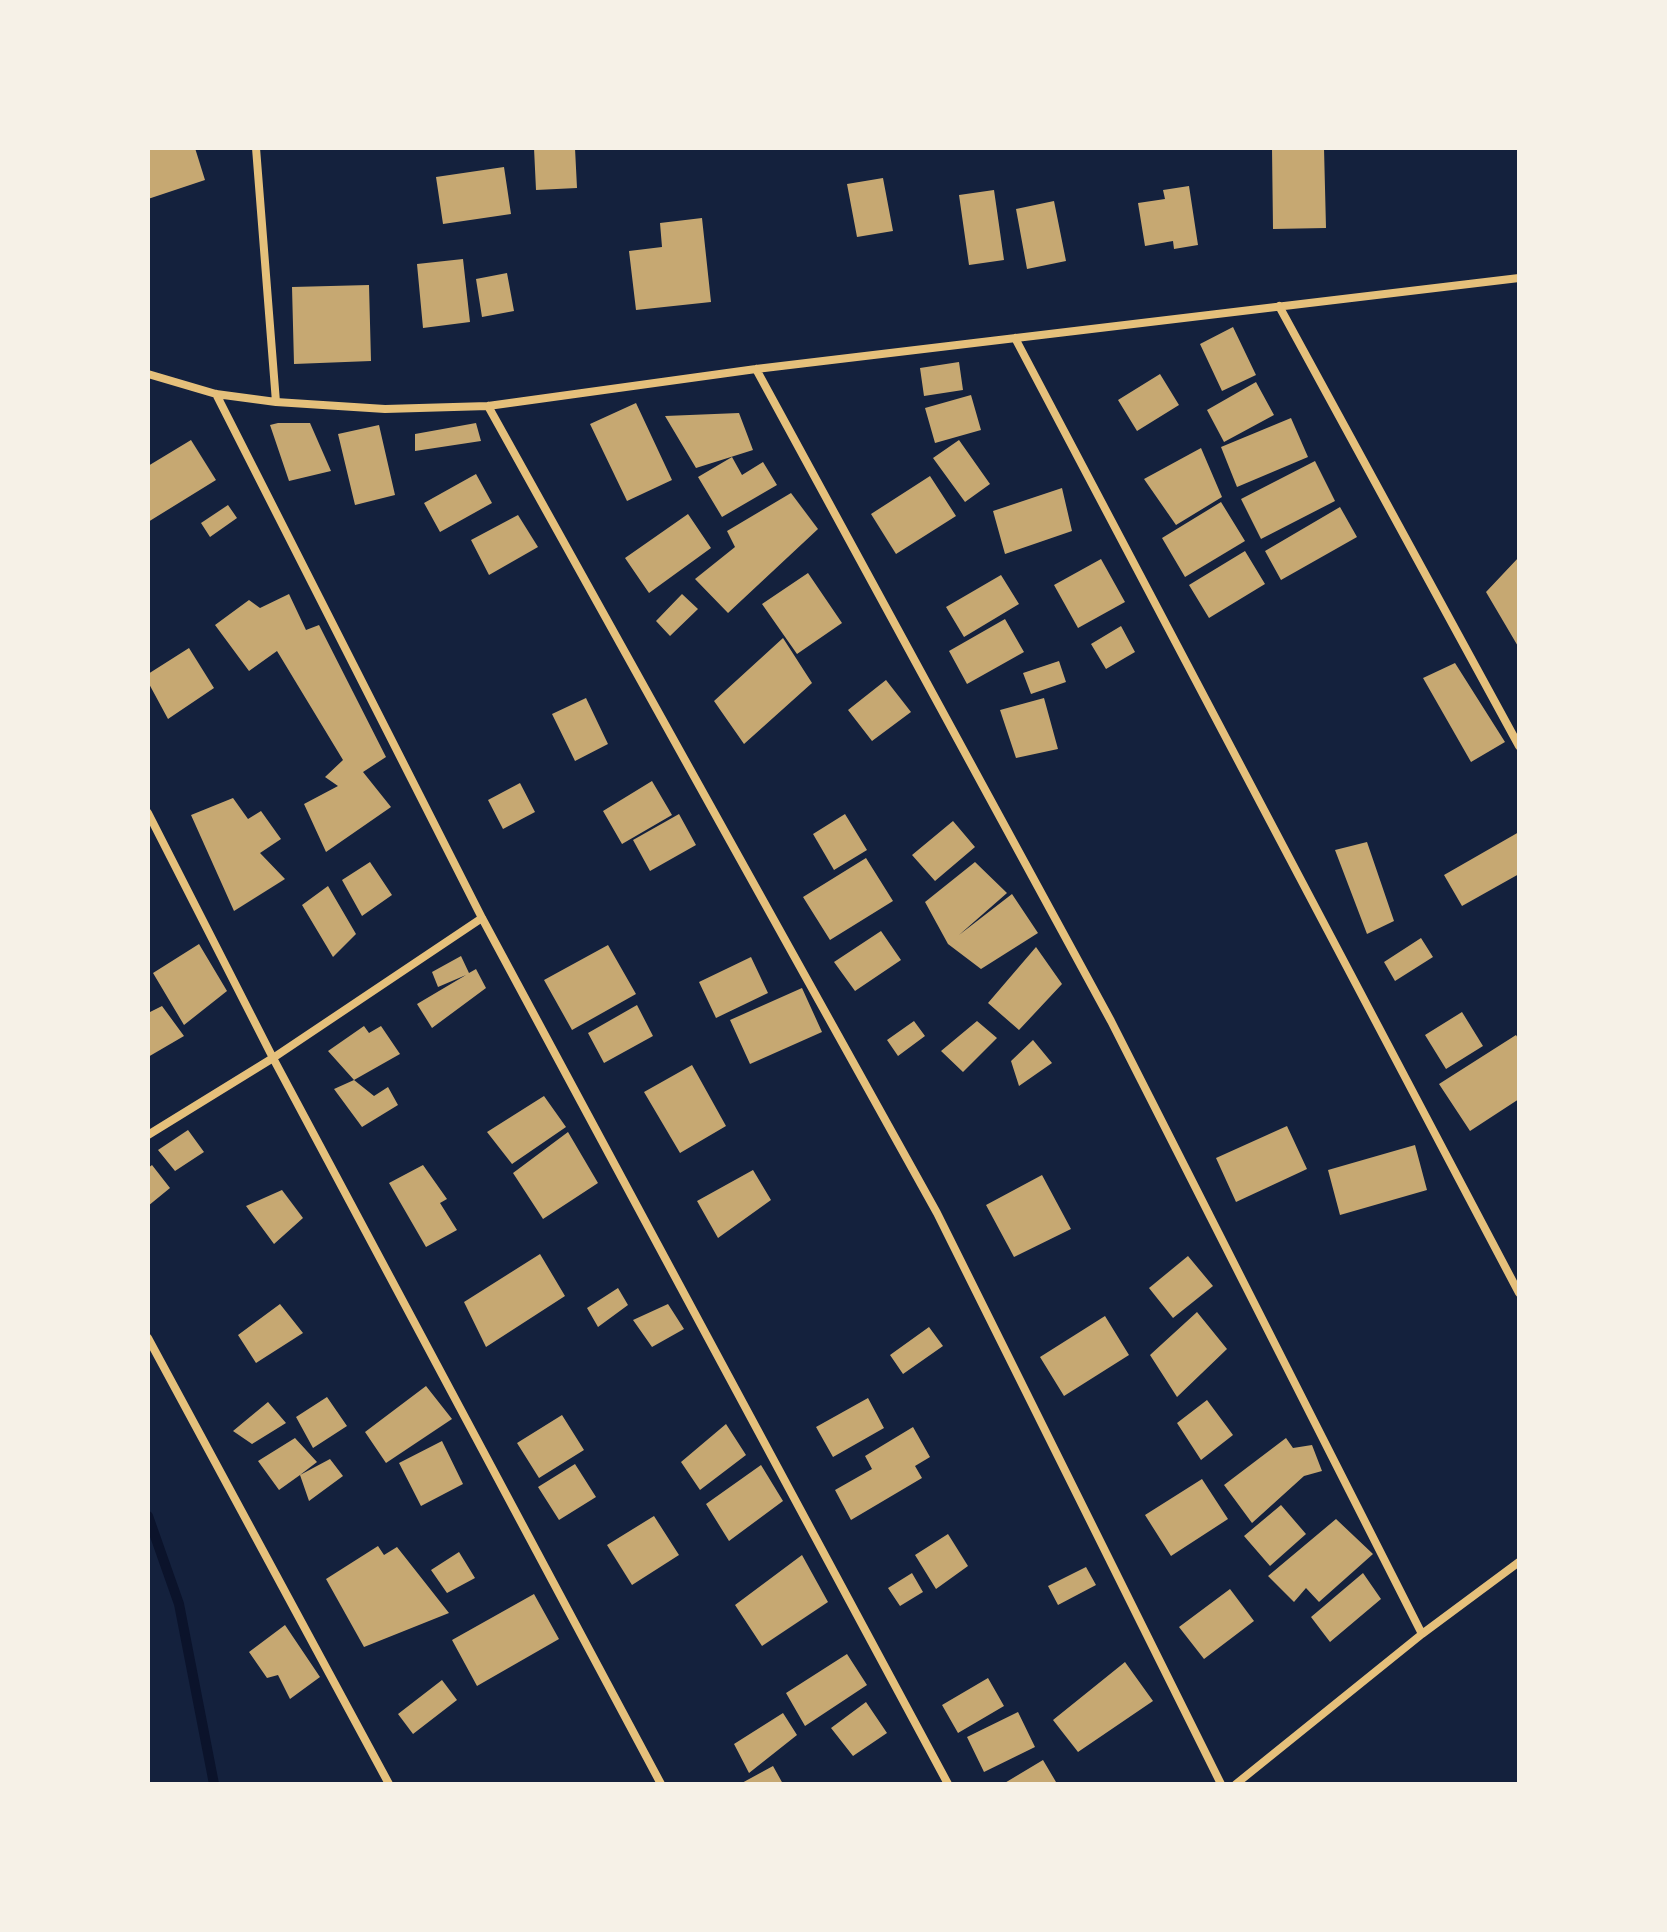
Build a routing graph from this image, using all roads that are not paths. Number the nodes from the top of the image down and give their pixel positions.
1 (256, 148) edge
2 (1519, 278) edge
3 (1279, 306) junction
4 (1015, 338) junction
5 (756, 369) junction
6 (148, 374) edge
7 (216, 394) junction
8 (276, 402) junction
9 (488, 406) junction
10 (1519, 746) edge
11 (148, 813) edge
12 (482, 918) junction
13 (273, 1058) junction
14 (148, 1135) edge
15 (1519, 1293) edge
16 (148, 1338) edge
17 (1519, 1562) edge
18 (1422, 1634) junction
19 (389, 1784) edge
20 (661, 1784) edge
21 (948, 1784) edge
22 (1221, 1784) edge
23 (1236, 1784) edge

1 - 8 street
2 - 3 street
3 - 4 street
3 - 10 street
4 - 5 street
4 - 15 street
5 - 9 street
5 - 18 street
6 - 7 street
7 - 8 street
7 - 12 street
8 - 9 street
9 - 22 street
11 - 13 street
12 - 13 street
12 - 21 street
13 - 14 street
13 - 20 street
16 - 19 street
17 - 18 street
18 - 23 street

